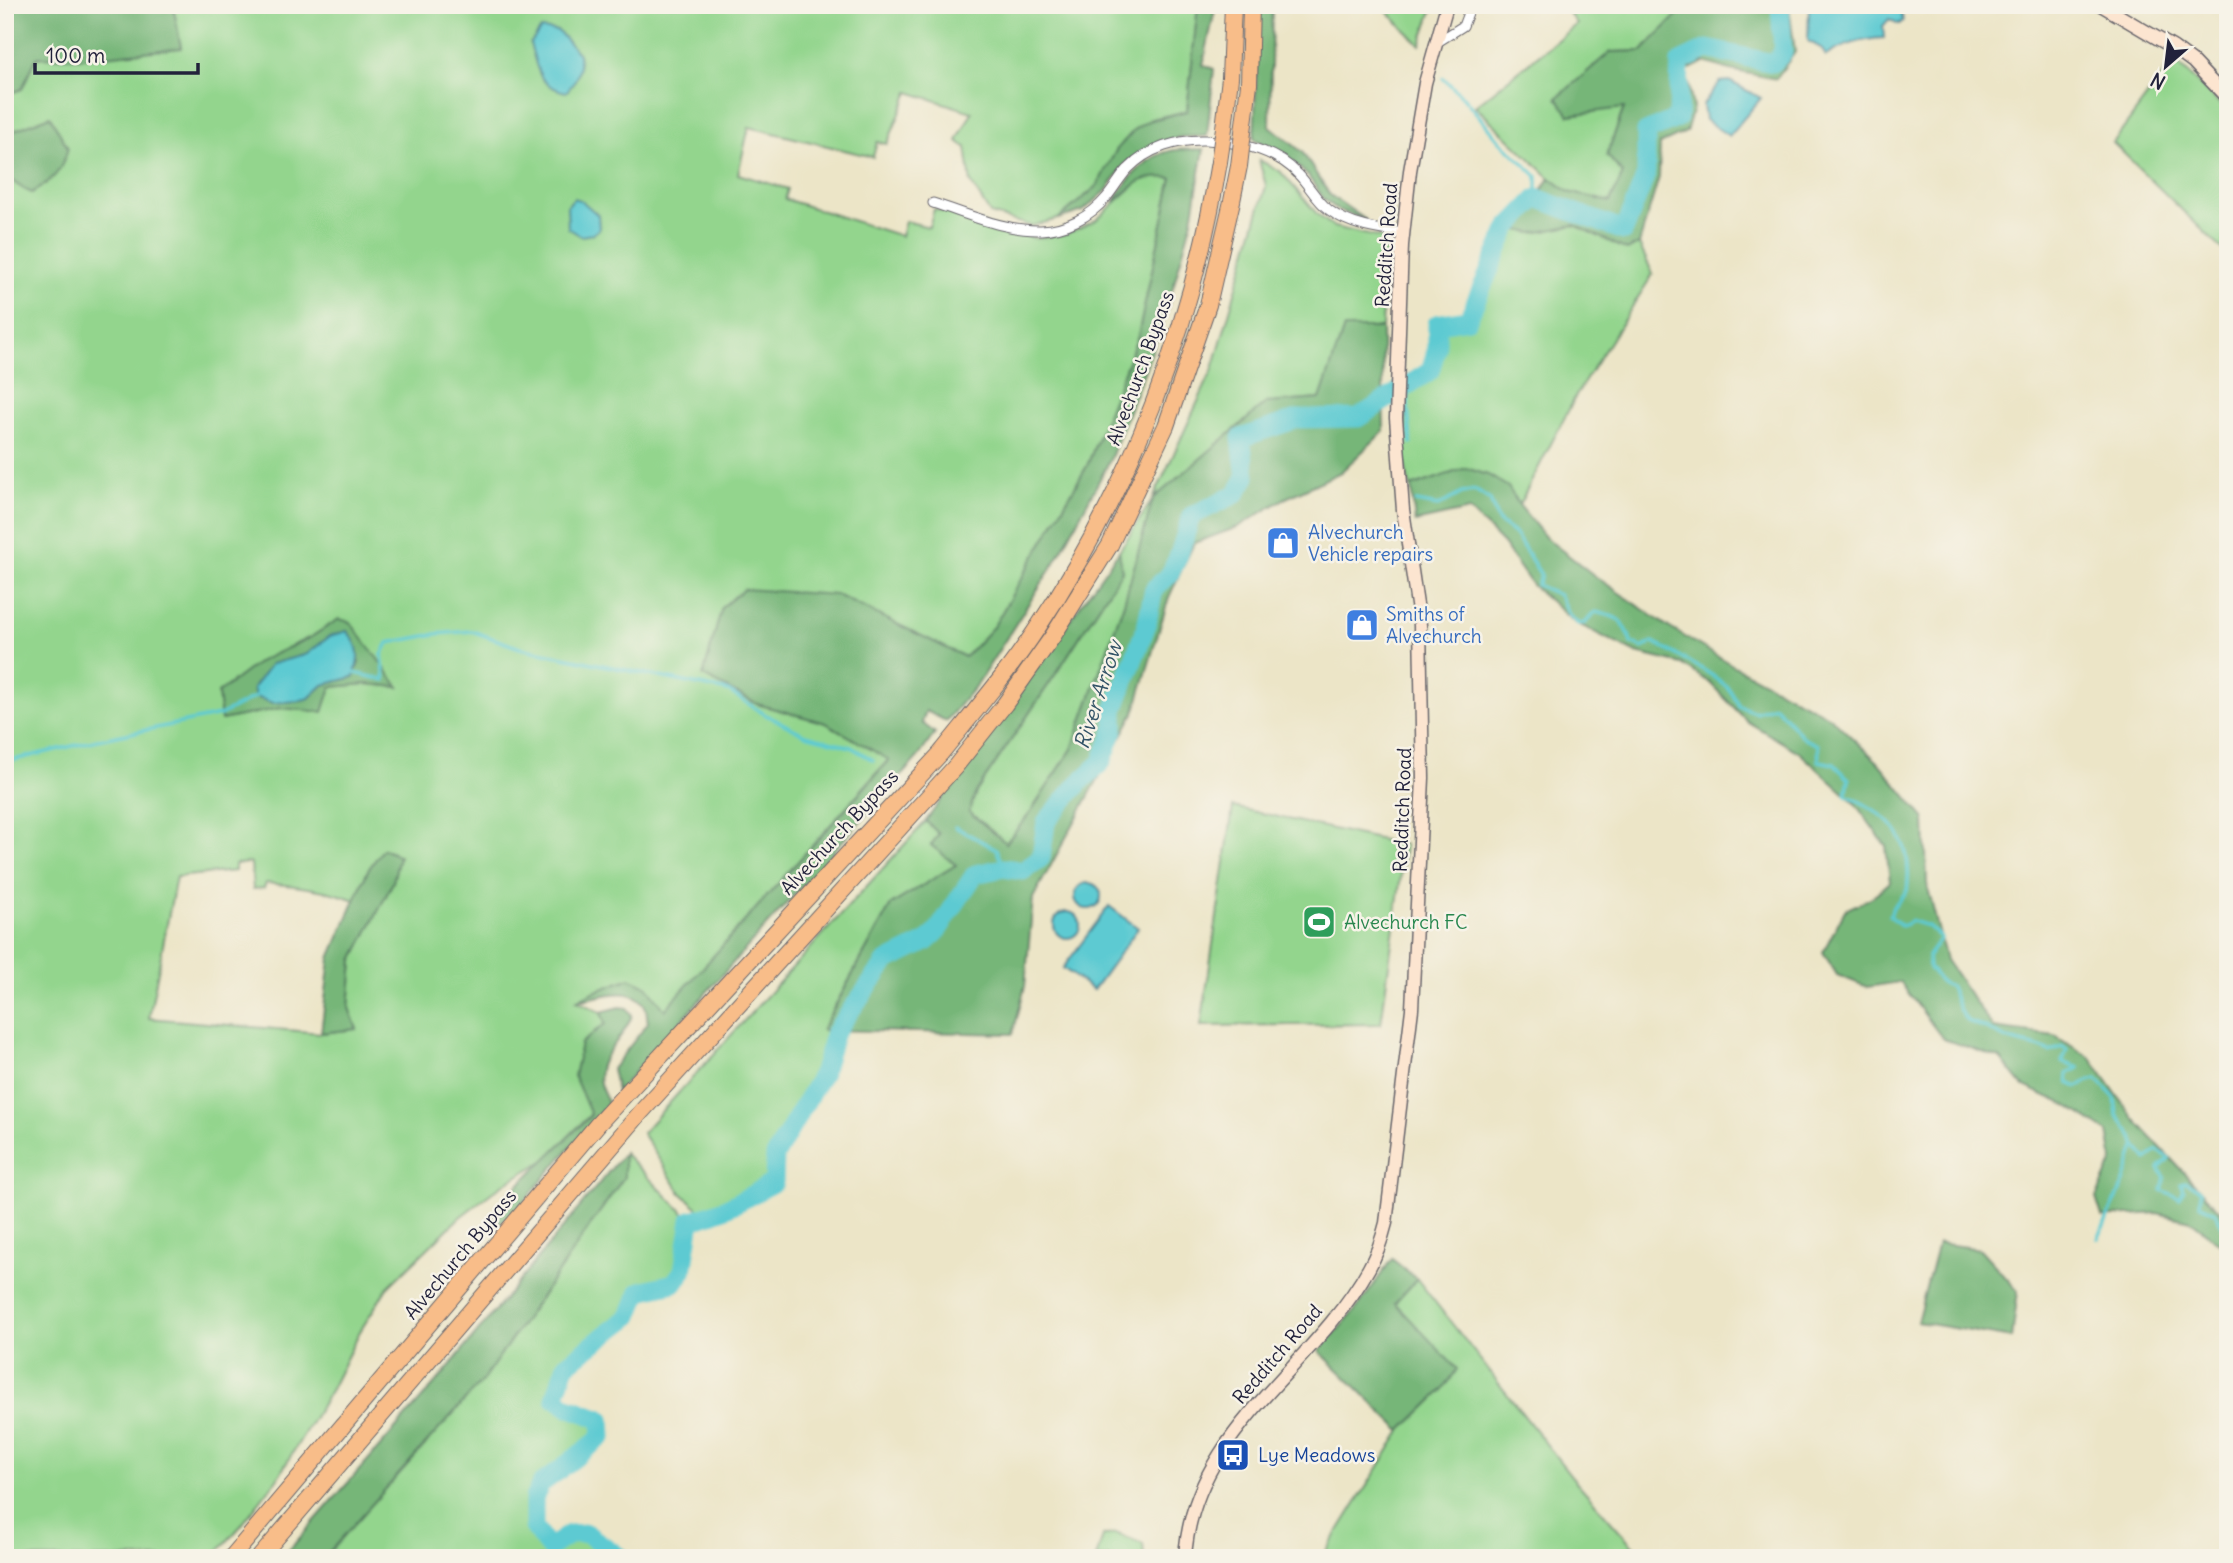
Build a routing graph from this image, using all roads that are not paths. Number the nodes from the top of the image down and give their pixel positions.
1 (1233, 5) edge
2 (1251, 5) edge
3 (1447, 5) edge
4 (1471, 5) edge
5 (2101, 5) edge
6 (1436, 43) junction
7 (2228, 99) edge
8 (933, 203) dead end
9 (1404, 233) junction
10 (231, 1558) edge
11 (259, 1558) edge
12 (1185, 1558) edge

1 - 10 highway, Alvechurch Bypass, bridge
2 - 11 highway, bridge
3 - 6 main road, Redditch Road
4 - 6 street
5 - 7 main road
6 - 9 main road, Redditch Road
8 - 9 street
9 - 12 main road, Redditch Road

